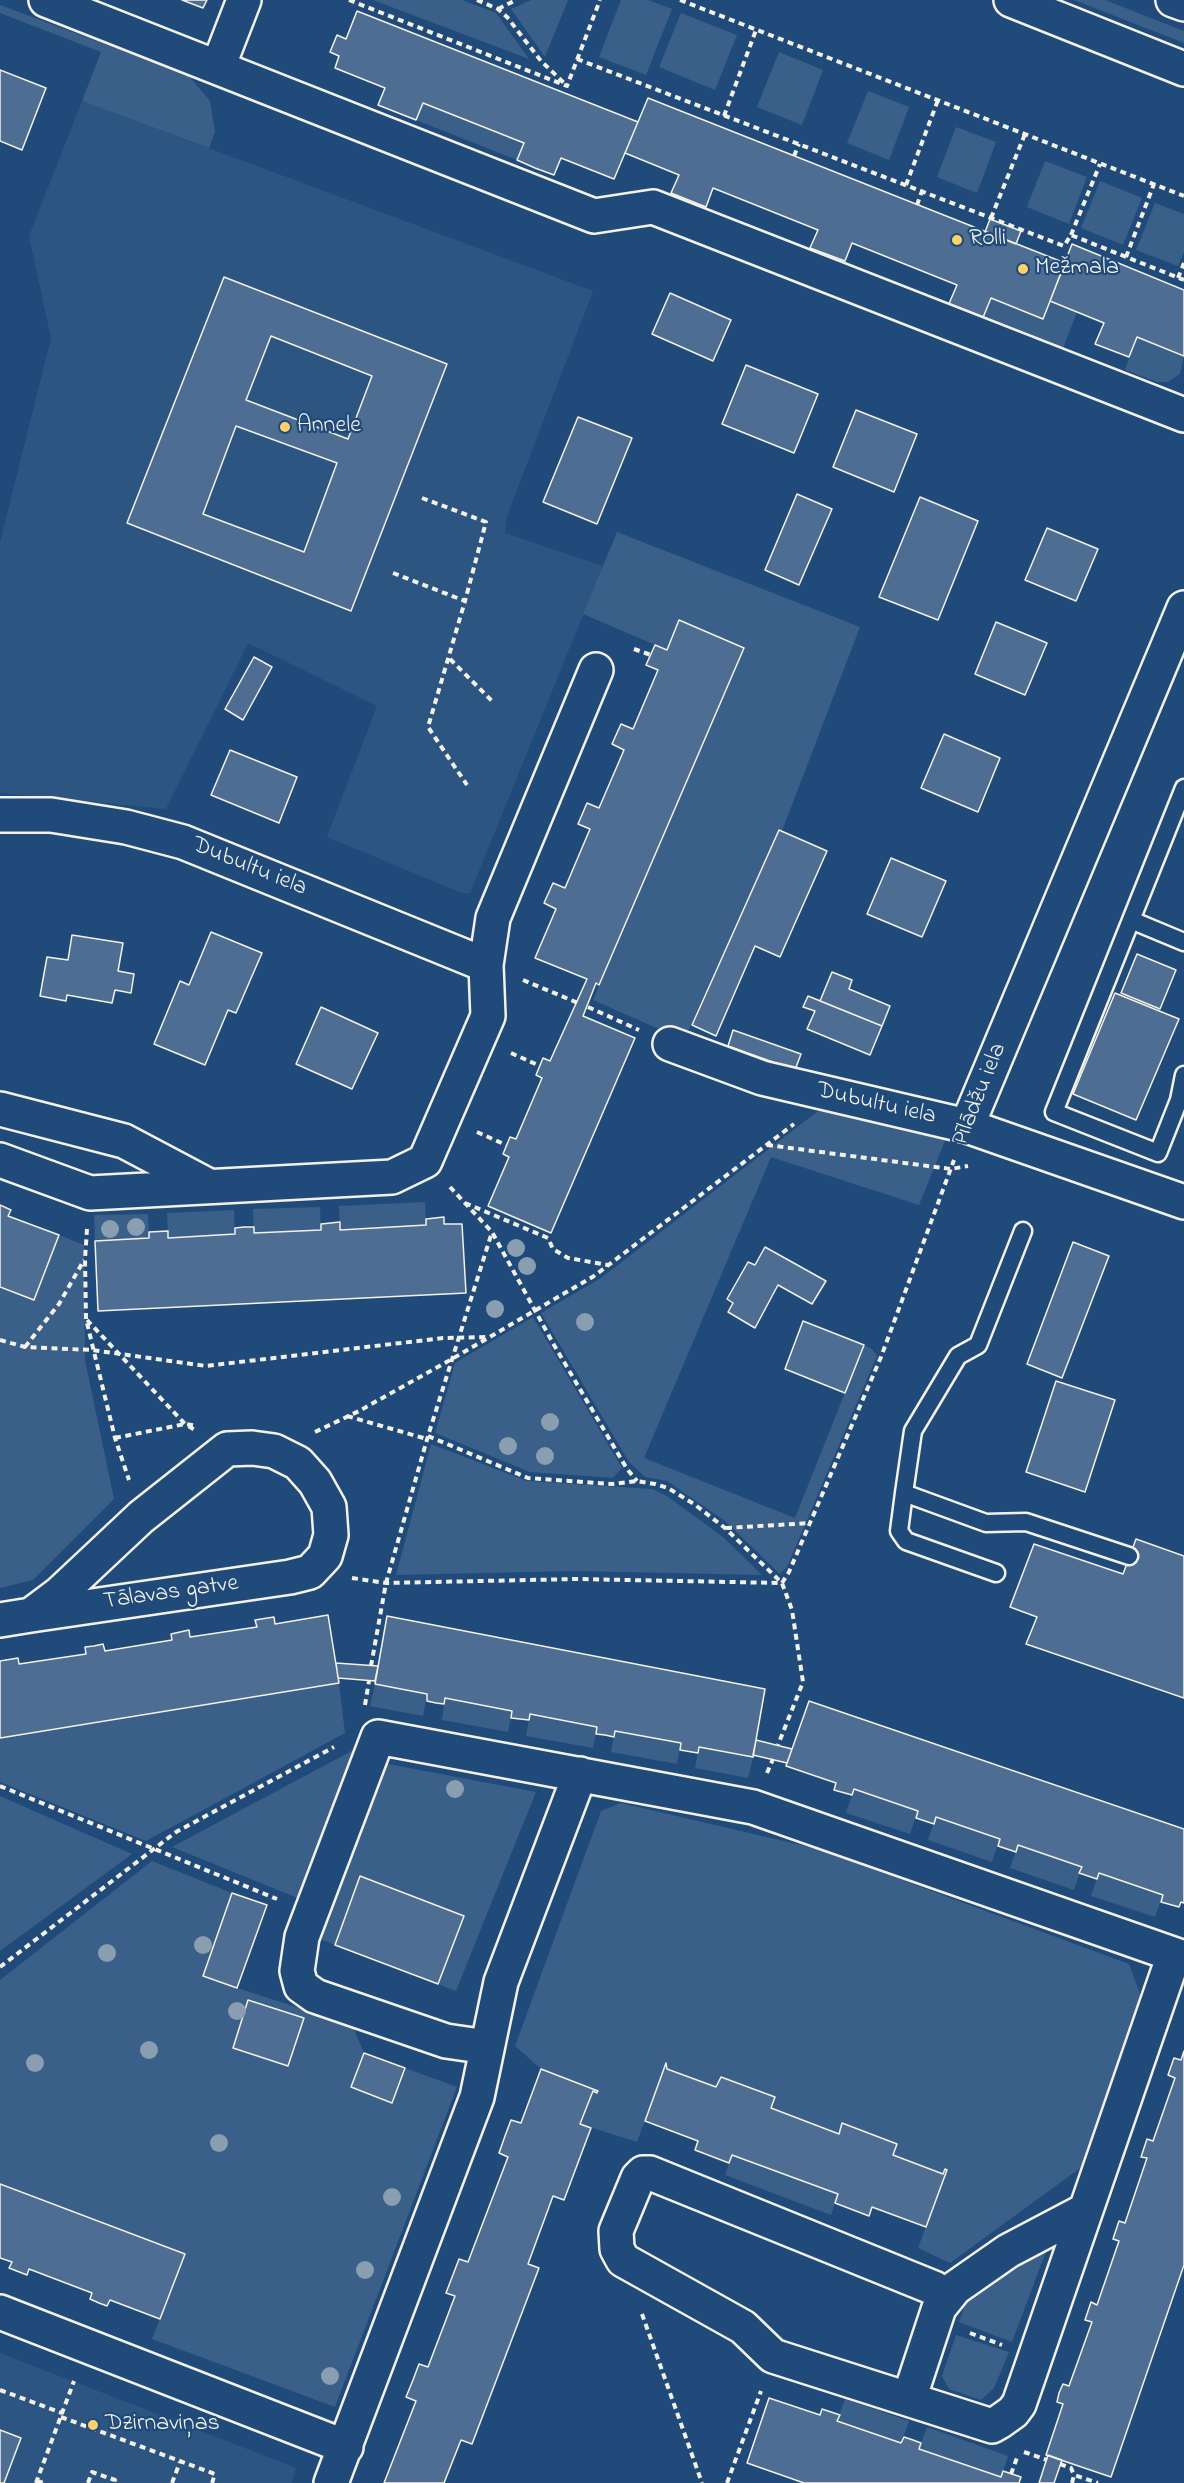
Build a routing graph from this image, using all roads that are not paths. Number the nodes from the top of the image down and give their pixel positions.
1 (46, 0) edge
2 (244, 0) edge
3 (1011, 0) edge
4 (1173, 0) edge
5 (1184, 4) edge
6 (218, 67) junction
7 (1184, 69) edge
8 (1184, 416) edge
9 (1184, 608) edge
10 (596, 670) dead end
11 (1184, 788) edge
12 (0, 815) edge
13 (1131, 920) junction
14 (1184, 942) edge
15 (486, 965) junction
16 (670, 1044) road end
17 (1184, 1075) edge
18 (0, 1109) edge
19 (967, 1126) junction
20 (0, 1160) edge
21 (211, 1186) junction
22 (1184, 1202) edge
23 (1023, 1230) dead end
24 (904, 1493) junction
25 (1129, 1556) dead end
26 (996, 1573) dead end
27 (22, 1616) edge
28 (580, 1774) junction
29 (1179, 1957) edge
30 (487, 2047) junction
31 (1084, 2211) junction
32 (941, 2309) junction
33 (0, 2312) edge
34 (909, 2399) junction
35 (346, 2447) junction
36 (331, 2483) edge

1 - 6 street
2 - 6 street
3 - 7 street
4 - 5 street
6 - 8 street
9 - 19 street, Pīlādžu iela
10 - 15 street
11 - 13 lane
12 - 15 street, Dubultu iela
13 - 14 lane
13 - 17 lane
15 - 21 street
16 - 19 street, Dubultu iela
18 - 21 street
19 - 22 street, Dubultu iela
20 - 21 street
23 - 24 lane
24 - 25 lane
24 - 26 lane
27 - 27 street, Tālavas gatve
28 - 29 street
28 - 30 street
28 - 30 street
29 - 31 street
30 - 35 street
31 - 32 street
31 - 34 street
32 - 34 street
32 - 34 street
33 - 35 street
35 - 36 street

